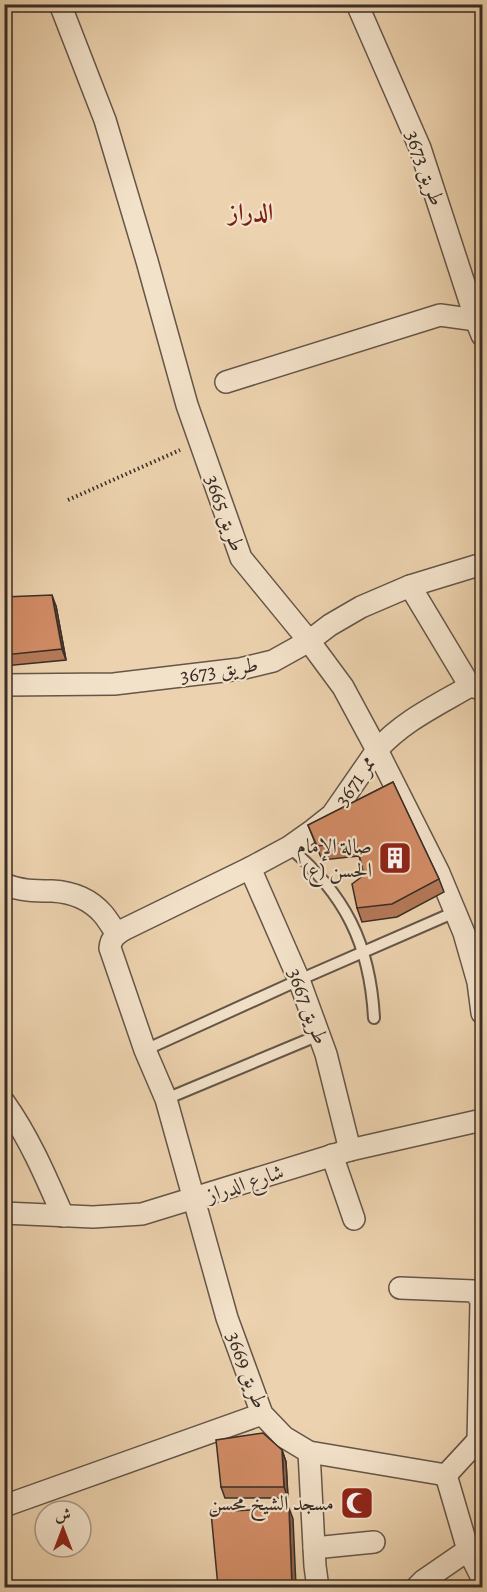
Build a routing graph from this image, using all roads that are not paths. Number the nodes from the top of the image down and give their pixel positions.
1 (60, 4) edge
2 (357, 4) edge
3 (479, 328) edge
4 (226, 382) dead end
5 (483, 564) edge
6 (411, 586) junction
7 (309, 641) junction
8 (4, 686) edge
9 (476, 688) edge
10 (376, 750) junction
11 (289, 847) junction
12 (250, 867) junction
13 (4, 884) edge
14 (455, 912) junction
15 (114, 937) junction
16 (363, 951) junction
17 (299, 980) junction
18 (483, 1013) edge
19 (374, 1018) dead end
20 (319, 1035) junction
21 (145, 1050) junction
22 (166, 1099) junction
23 (4, 1102) edge
24 (483, 1106) edge
25 (482, 1120) edge
26 (341, 1152) junction
27 (194, 1199) junction
28 (4, 1213) edge
29 (63, 1216) junction
30 (354, 1219) dead end
31 (400, 1288) dead end
32 (262, 1414) junction
33 (480, 1438) edge
34 (309, 1452) junction
35 (446, 1474) junction
36 (4, 1506) edge
37 (374, 1542) dead end
38 (314, 1548) junction
39 (468, 1550) junction
40 (483, 1578) edge
41 (318, 1587) edge
42 (416, 1587) edge

1 - 7 street, طريق 3665
2 - 3 street, طريق 3673
3 - 4 street
5 - 6 street, طريق 3673
6 - 7 street, طريق 3673
6 - 9 street
7 - 8 street, طريق 3673
7 - 10 street, طريق 3665
9 - 10 street, ممر 3671
10 - 11 street, ممر 3671
10 - 14 street, طريق 3665
11 - 12 street, ممر 3671
11 - 16 lane
12 - 15 street, ممر 3671
12 - 17 street, طريق 3667
13 - 15 street
14 - 16 lane
14 - 18 street, طريق 3665
15 - 21 street, طريق 3669
16 - 17 lane
16 - 19 lane
17 - 20 street, طريق 3667
17 - 21 lane
20 - 22 lane
20 - 26 street, طريق 3667
21 - 22 street, طريق 3669
22 - 27 street, طريق 3669
23 - 29 street
24 - 25 street
25 - 26 street, شارع الدراز
26 - 27 street, شارع الدراز
26 - 30 street, طريق 3667
27 - 29 street, شارع الدراز
27 - 32 street, طريق 3669
28 - 29 street, شارع الدراز
31 - 33 street
32 - 34 street, طريق 3669
32 - 36 street
33 - 35 street
34 - 35 street, طريق 3669
34 - 38 street
35 - 39 street
37 - 38 street
38 - 41 street
39 - 40 street
39 - 42 street

